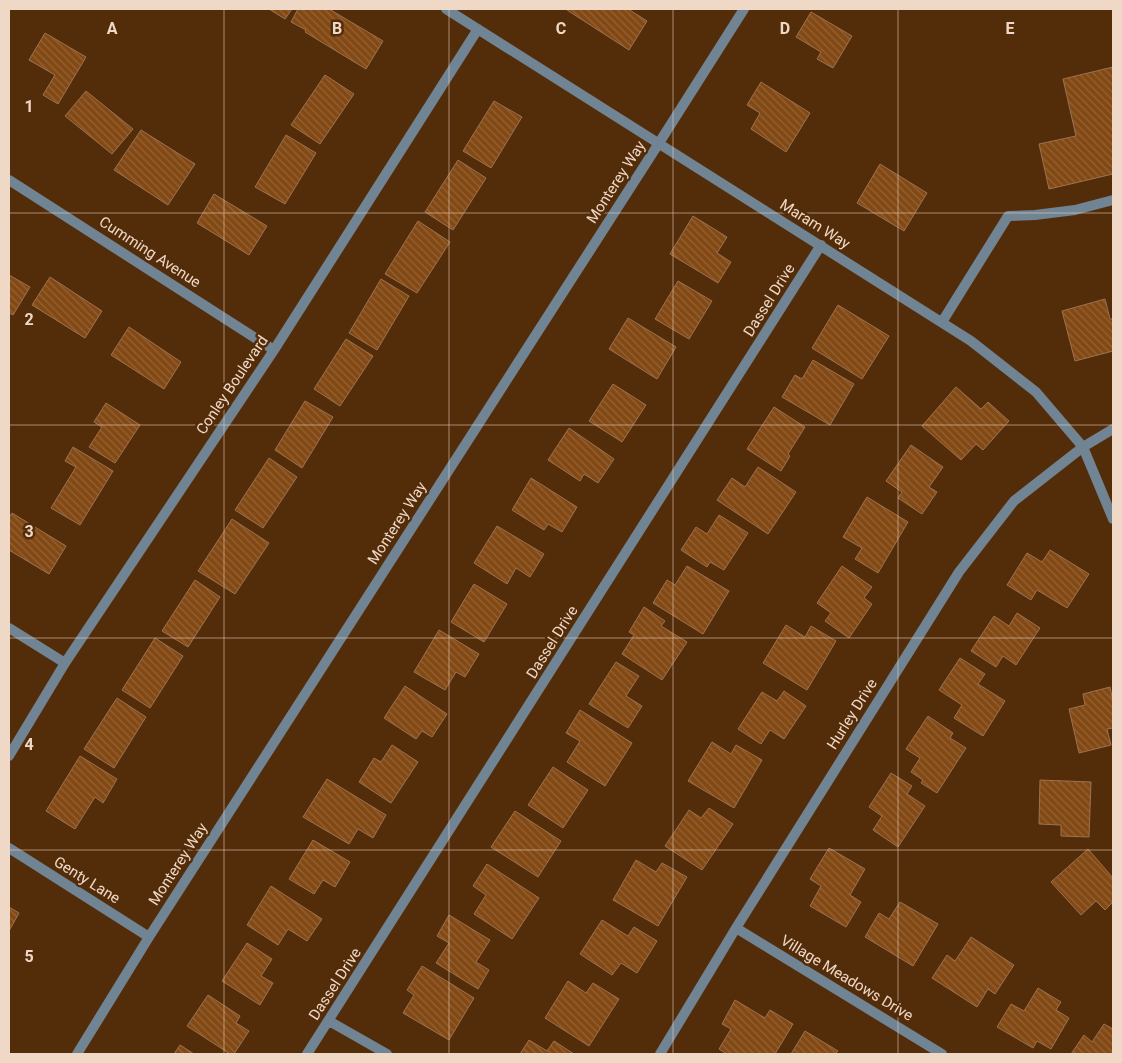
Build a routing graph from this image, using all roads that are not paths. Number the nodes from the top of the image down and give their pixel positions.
1 (446, 9) edge
2 (744, 9) edge
3 (478, 29) junction
4 (659, 143) junction
5 (9, 180) edge
6 (1113, 200) edge
7 (821, 245) junction
8 (942, 322) junction
9 (274, 350) junction
10 (1113, 429) edge
11 (1083, 447) junction
12 (1113, 519) edge
13 (9, 628) edge
14 (65, 663) junction
15 (9, 756) edge
16 (9, 848) edge
17 (736, 928) junction
18 (149, 937) junction
19 (329, 1021) junction
20 (77, 1054) edge
21 (307, 1054) edge
22 (387, 1054) edge
23 (660, 1054) edge
24 (942, 1054) edge

1 - 3 street, Maram Way
2 - 4 street, Monterey Way
3 - 4 street, Maram Way
3 - 9 street, Conley Boulevard
4 - 7 street, Maram Way
4 - 18 street, Monterey Way
5 - 9 street, Cumming Avenue
6 - 8 street
7 - 8 street, Maram Way
7 - 19 street, Dassel Drive
8 - 11 street, Maram Way
9 - 14 street, Conley Boulevard
10 - 11 street, Hurley Drive
11 - 12 street, Maram Way
11 - 17 street, Hurley Drive
13 - 14 street
14 - 15 street, Conley Boulevard
16 - 18 street, Genty Lane
17 - 23 street, Hurley Drive
17 - 24 street, Village Meadows Drive
18 - 20 street, Monterey Way
19 - 21 street, Dassel Drive
19 - 22 street

